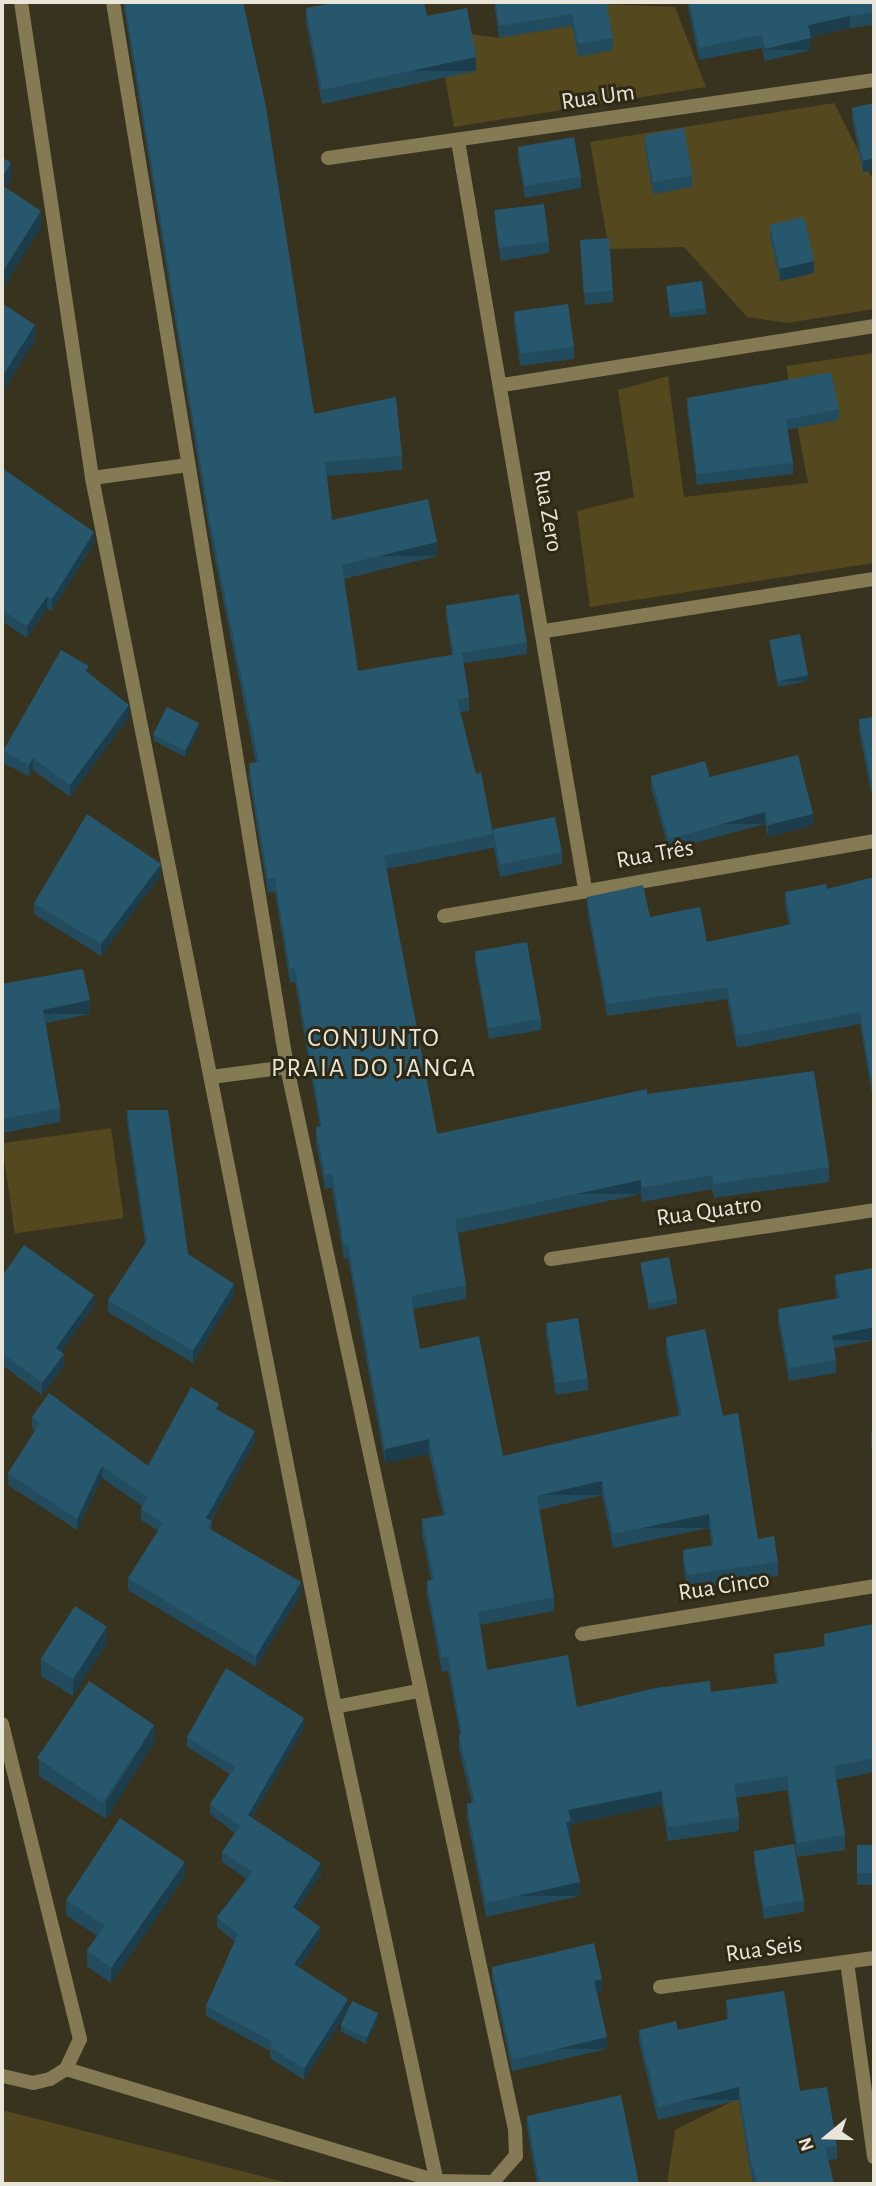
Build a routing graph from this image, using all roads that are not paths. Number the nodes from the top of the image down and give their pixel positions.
1 (21, 2) edge
2 (113, 2) edge
3 (874, 80) edge
4 (458, 141) junction
5 (328, 158) dead end
6 (874, 326) edge
7 (502, 385) junction
8 (188, 465) junction
9 (93, 478) junction
10 (874, 579) edge
11 (545, 631) junction
12 (874, 841) edge
13 (585, 889) junction
14 (444, 916) dead end
15 (287, 1067) junction
16 (211, 1077) junction
17 (874, 1210) edge
18 (551, 1259) dead end
19 (874, 1586) edge
20 (582, 1634) dead end
21 (418, 1691) junction
22 (335, 1707) junction
23 (2, 1724) edge
24 (874, 1958) edge
25 (848, 1962) junction
26 (660, 1987) dead end
27 (66, 2070) junction
28 (2, 2076) edge
29 (874, 2157) edge
30 (438, 2181) junction

1 - 9 street
2 - 8 street
3 - 4 street, Rua Um
4 - 5 street, Rua Um
4 - 7 street, Rua Zero
6 - 7 street
7 - 11 street, Rua Zero
8 - 9 street
8 - 15 street
9 - 16 street
10 - 11 street
11 - 13 street, Rua Zero
12 - 13 street, Rua Três
13 - 14 street, Rua Três
15 - 16 street
15 - 21 street
16 - 22 street
17 - 18 street, Rua Quatro
19 - 20 street, Rua Cinco
21 - 22 street
21 - 30 street
22 - 30 street
23 - 27 street
24 - 25 street, Rua Seis
25 - 26 street, Rua Seis
25 - 29 street
27 - 28 street
27 - 30 street

